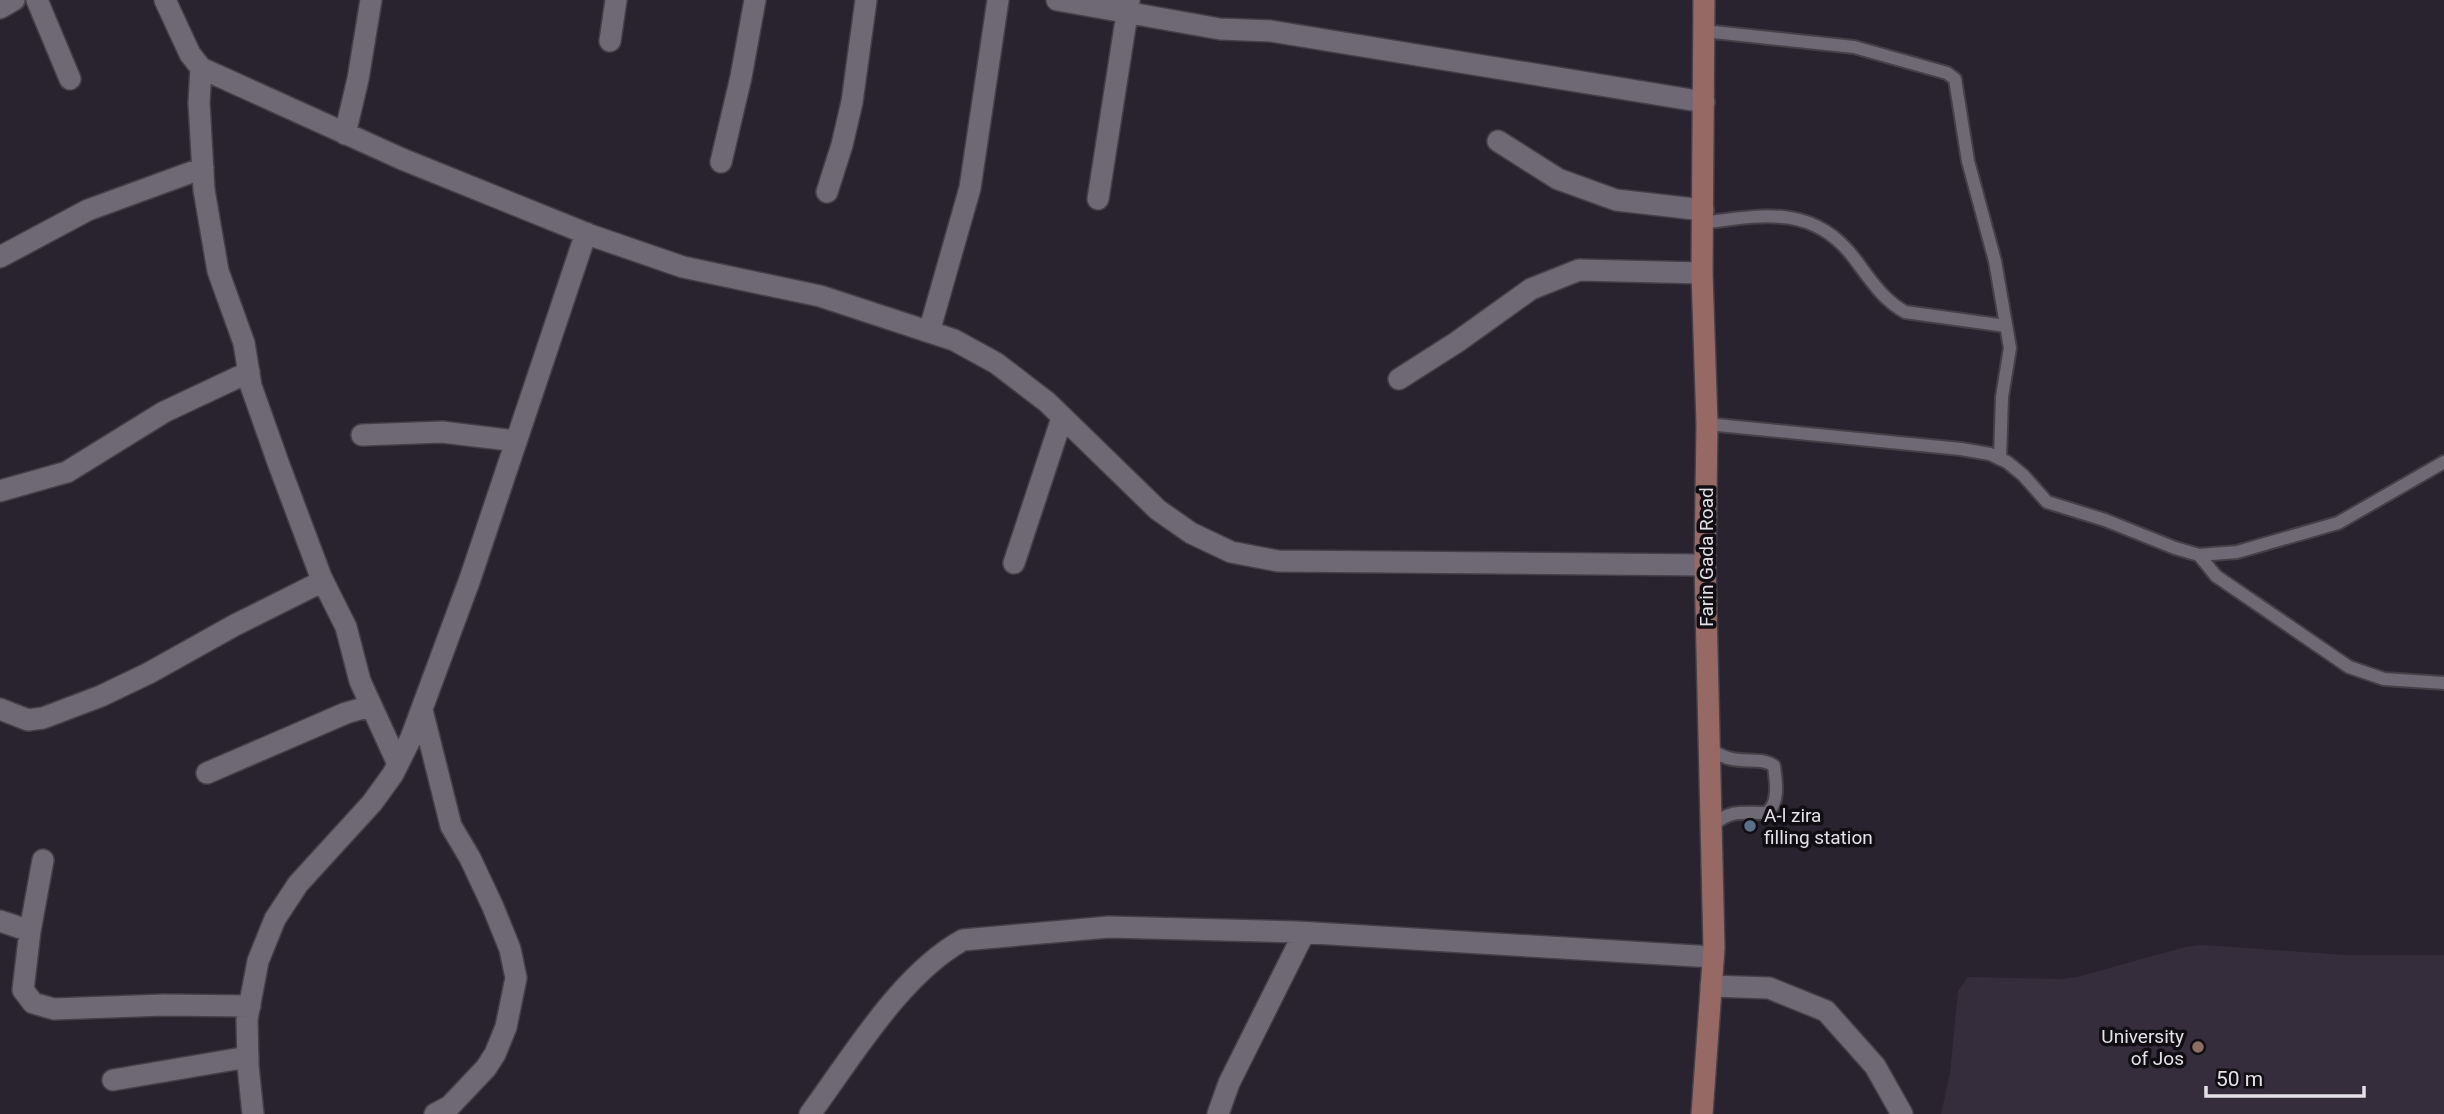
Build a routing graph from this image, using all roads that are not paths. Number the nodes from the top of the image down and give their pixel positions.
1 (14, 0) edge
2 (37, 0) edge
3 (164, 0) edge
4 (371, 0) edge
5 (616, 0) edge
6 (755, 0) edge
7 (866, 0) edge
8 (998, 0) edge
9 (1057, 0) edge
10 (1704, 0) edge
11 (1129, 6) edge
12 (0, 8) edge
13 (1704, 32) junction
14 (610, 41) dead end
15 (201, 68) junction
16 (70, 79) dead end
17 (1704, 102) junction
18 (345, 134) junction
19 (1499, 141) dead end
20 (721, 162) dead end
21 (203, 168) junction
22 (827, 192) dead end
23 (1098, 199) dead end
24 (1702, 216) junction
25 (586, 233) junction
26 (0, 257) edge
27 (1702, 273) junction
28 (2006, 326) junction
29 (929, 332) junction
30 (249, 372) junction
31 (1399, 379) dead end
32 (1062, 418) junction
33 (1707, 424) junction
34 (362, 435) dead end
35 (516, 442) junction
36 (2000, 459) junction
37 (2444, 462) edge
38 (0, 491) edge
39 (2199, 555) junction
40 (1014, 563) dead end
41 (1705, 565) junction
42 (323, 581) junction
43 (2444, 684) edge
44 (371, 706) junction
45 (0, 709) edge
46 (422, 710) junction
47 (1710, 748) junction
48 (398, 764) junction
49 (207, 773) dead end
50 (1712, 826) junction
51 (43, 860) dead end
52 (0, 921) edge
53 (30, 931) junction
54 (1304, 933) junction
55 (1713, 957) junction
56 (1711, 986) junction
57 (250, 1006) junction
58 (248, 1057) junction
59 (113, 1080) dead end
60 (253, 1114) edge
61 (435, 1114) edge
62 (810, 1114) edge
63 (1218, 1114) edge
64 (1702, 1114) edge
65 (1902, 1114) edge

1 - 12 street
2 - 16 street
3 - 15 street
4 - 18 street
5 - 14 street
6 - 20 street
7 - 22 street
8 - 29 street
9 - 11 street
10 - 13 main road, Farin Gada Road
11 - 17 street
11 - 23 street
13 - 17 main road, Farin Gada Road
13 - 28 lane
15 - 18 street
15 - 21 street
17 - 24 main road, Farin Gada Road
18 - 25 street
19 - 24 street
21 - 26 street
21 - 30 street
24 - 27 main road, Farin Gada Road
24 - 28 lane
25 - 29 street
25 - 35 street
27 - 31 street
27 - 33 main road, Farin Gada Road
28 - 36 lane
29 - 32 street
30 - 38 street
30 - 42 street
32 - 40 street
32 - 41 street
33 - 36 lane
33 - 41 main road, Farin Gada Road
34 - 35 street
35 - 46 street
36 - 39 lane
37 - 39 lane
39 - 43 lane
41 - 47 main road, Farin Gada Road
42 - 44 street
42 - 45 street
44 - 48 street
44 - 49 street
46 - 48 street
46 - 61 street
47 - 50 main road, Farin Gada Road
47 - 50 lane
48 - 57 street
50 - 55 main road, Farin Gada Road
51 - 53 street
52 - 53 street
53 - 57 street
54 - 55 street
54 - 62 street
54 - 63 street
55 - 56 main road, Farin Gada Road
56 - 64 main road, Farin Gada Road
56 - 65 street
57 - 58 street
58 - 59 street
58 - 60 street

